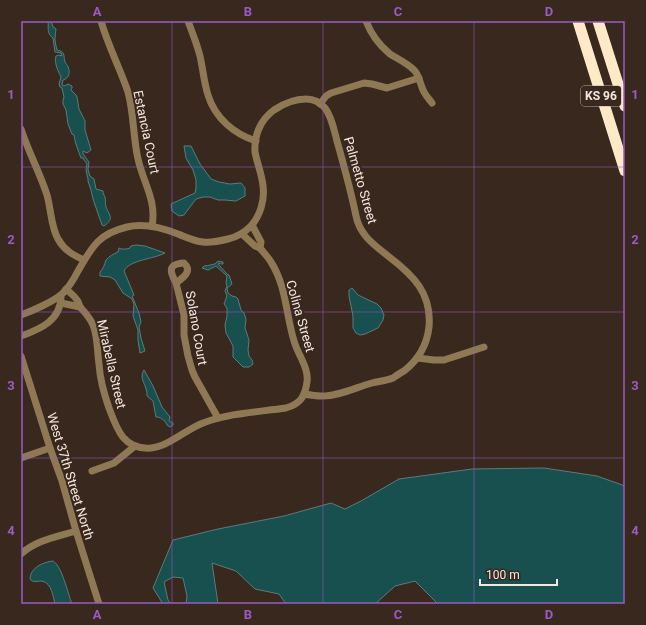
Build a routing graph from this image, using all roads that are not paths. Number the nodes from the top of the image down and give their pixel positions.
1 (101, 21) edge
2 (188, 21) edge
3 (366, 21) edge
4 (578, 21) edge
5 (598, 21) edge
6 (419, 78) junction
7 (432, 103) dead end
8 (320, 104) junction
9 (625, 106) edge
10 (21, 129) edge
11 (256, 141) junction
12 (625, 171) edge
13 (252, 225) junction
14 (152, 226) junction
15 (242, 234) junction
16 (260, 248) junction
17 (84, 260) junction
18 (176, 283) dead end
19 (66, 289) junction
20 (61, 296) junction
21 (61, 303) junction
22 (80, 307) junction
23 (21, 315) edge
24 (21, 336) edge
25 (484, 347) dead end
26 (21, 356) edge
27 (417, 358) junction
28 (304, 394) junction
29 (218, 418) junction
30 (135, 446) junction
31 (50, 448) junction
32 (21, 458) edge
33 (92, 471) dead end
34 (76, 532) junction
35 (21, 554) edge
36 (99, 604) edge

1 - 14 street, Estancia Court
2 - 11 street
3 - 6 street
4 - 12 highway, KS 96
5 - 9 highway, KS 96
6 - 7 street
6 - 8 street
8 - 11 street
8 - 27 street, Palmetto Street
10 - 17 street
11 - 13 street
13 - 15 street
13 - 16 street, Colina Street
14 - 15 street
14 - 17 street
15 - 16 street, Colina Street
16 - 28 street, Colina Street
17 - 19 street
18 - 29 street, Solano Court
19 - 20 street
19 - 22 street, Mirabella Street
20 - 21 street
20 - 23 street
21 - 22 street
21 - 24 street
22 - 30 street, Mirabella Street
25 - 27 street
26 - 31 street, West 37th Street North
27 - 28 street
28 - 29 street
29 - 30 street
30 - 33 street
31 - 32 street
31 - 34 street, West 37th Street North
34 - 35 street
34 - 36 street, West 37th Street North

